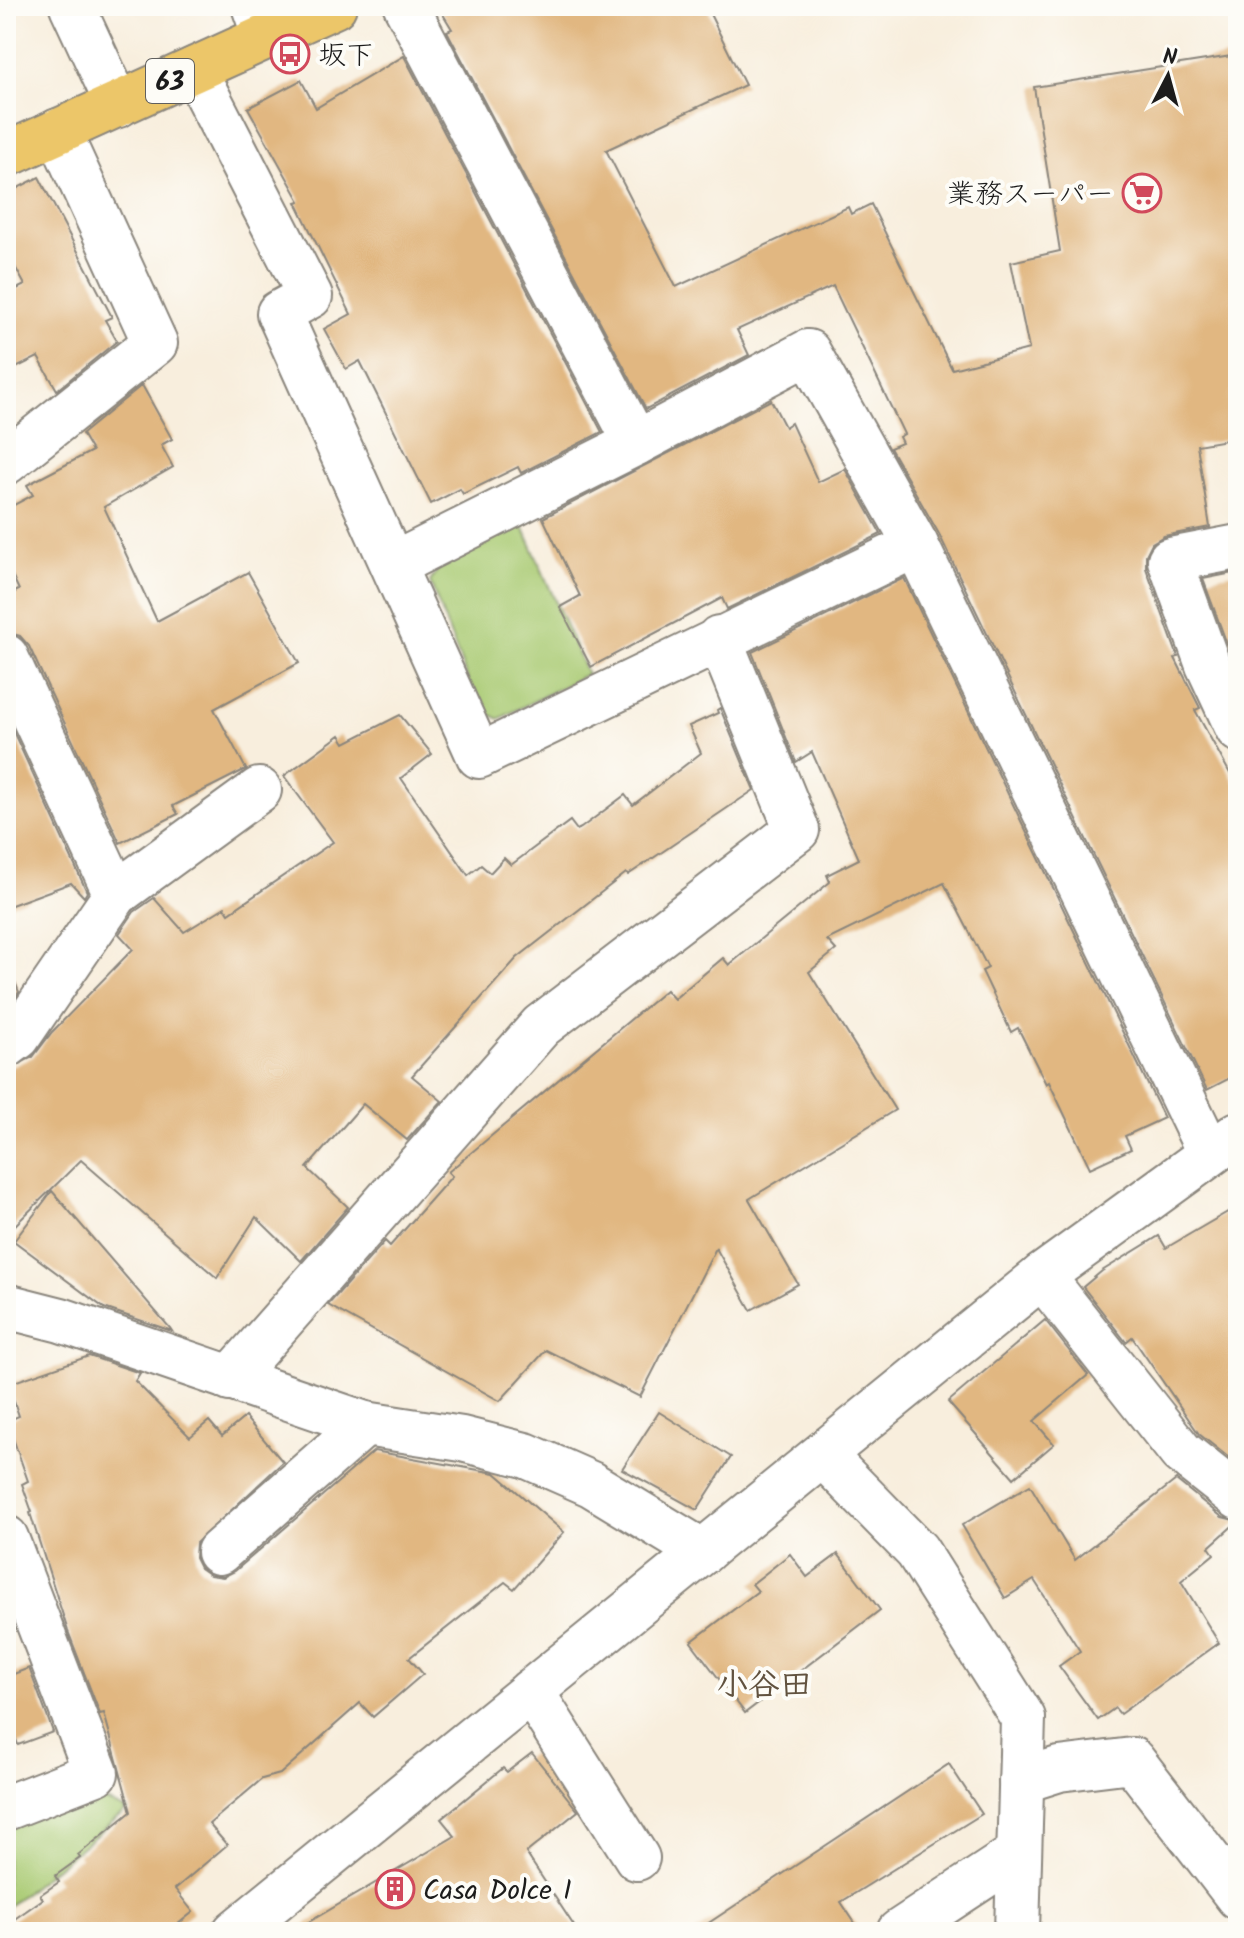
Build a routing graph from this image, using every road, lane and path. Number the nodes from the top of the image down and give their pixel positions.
1 (72, 6) edge
2 (334, 6) edge
3 (406, 6) edge
4 (260, 21) edge
5 (194, 70) junction
6 (118, 105) junction
7 (58, 131) junction
8 (6, 155) edge
9 (636, 443) junction
10 (6, 462) edge
11 (916, 545) junction
12 (1238, 547) edge
13 (395, 564) junction
14 (719, 638) junction
15 (6, 657) edge
16 (1238, 729) edge
17 (259, 790) dead end
18 (116, 894) junction
19 (6, 1046) edge
20 (1224, 1143) edge
21 (1042, 1276) junction
22 (6, 1306) edge
23 (230, 1379) junction
24 (365, 1424) junction
25 (824, 1456) junction
26 (1238, 1497) edge
27 (6, 1538) edge
28 (219, 1552) dead end
29 (703, 1552) junction
30 (531, 1691) junction
31 (1021, 1781) junction
32 (6, 1808) edge
33 (1019, 1853) junction
34 (637, 1858) dead end
35 (1238, 1897) edge
36 (235, 1932) edge
37 (899, 1932) edge
38 (1017, 1932) edge

1 - 6 street
2 - 4 main road, 63
3 - 9 street
4 - 5 main road, 63
5 - 6 main road, 63
5 - 13 street
6 - 7 main road, 63
7 - 8 main road, 63
7 - 10 street
9 - 11 street
9 - 13 street
11 - 14 street
11 - 20 street
12 - 16 street
13 - 14 street
14 - 23 street
15 - 18 street
17 - 18 street
18 - 19 street
20 - 21 street
21 - 25 street
21 - 26 street
22 - 23 street
23 - 24 street
24 - 28 street
24 - 29 street
25 - 29 street
25 - 31 street
27 - 32 street
29 - 30 street
30 - 34 street
30 - 36 street
31 - 33 street
31 - 35 street
33 - 37 street
33 - 38 street

